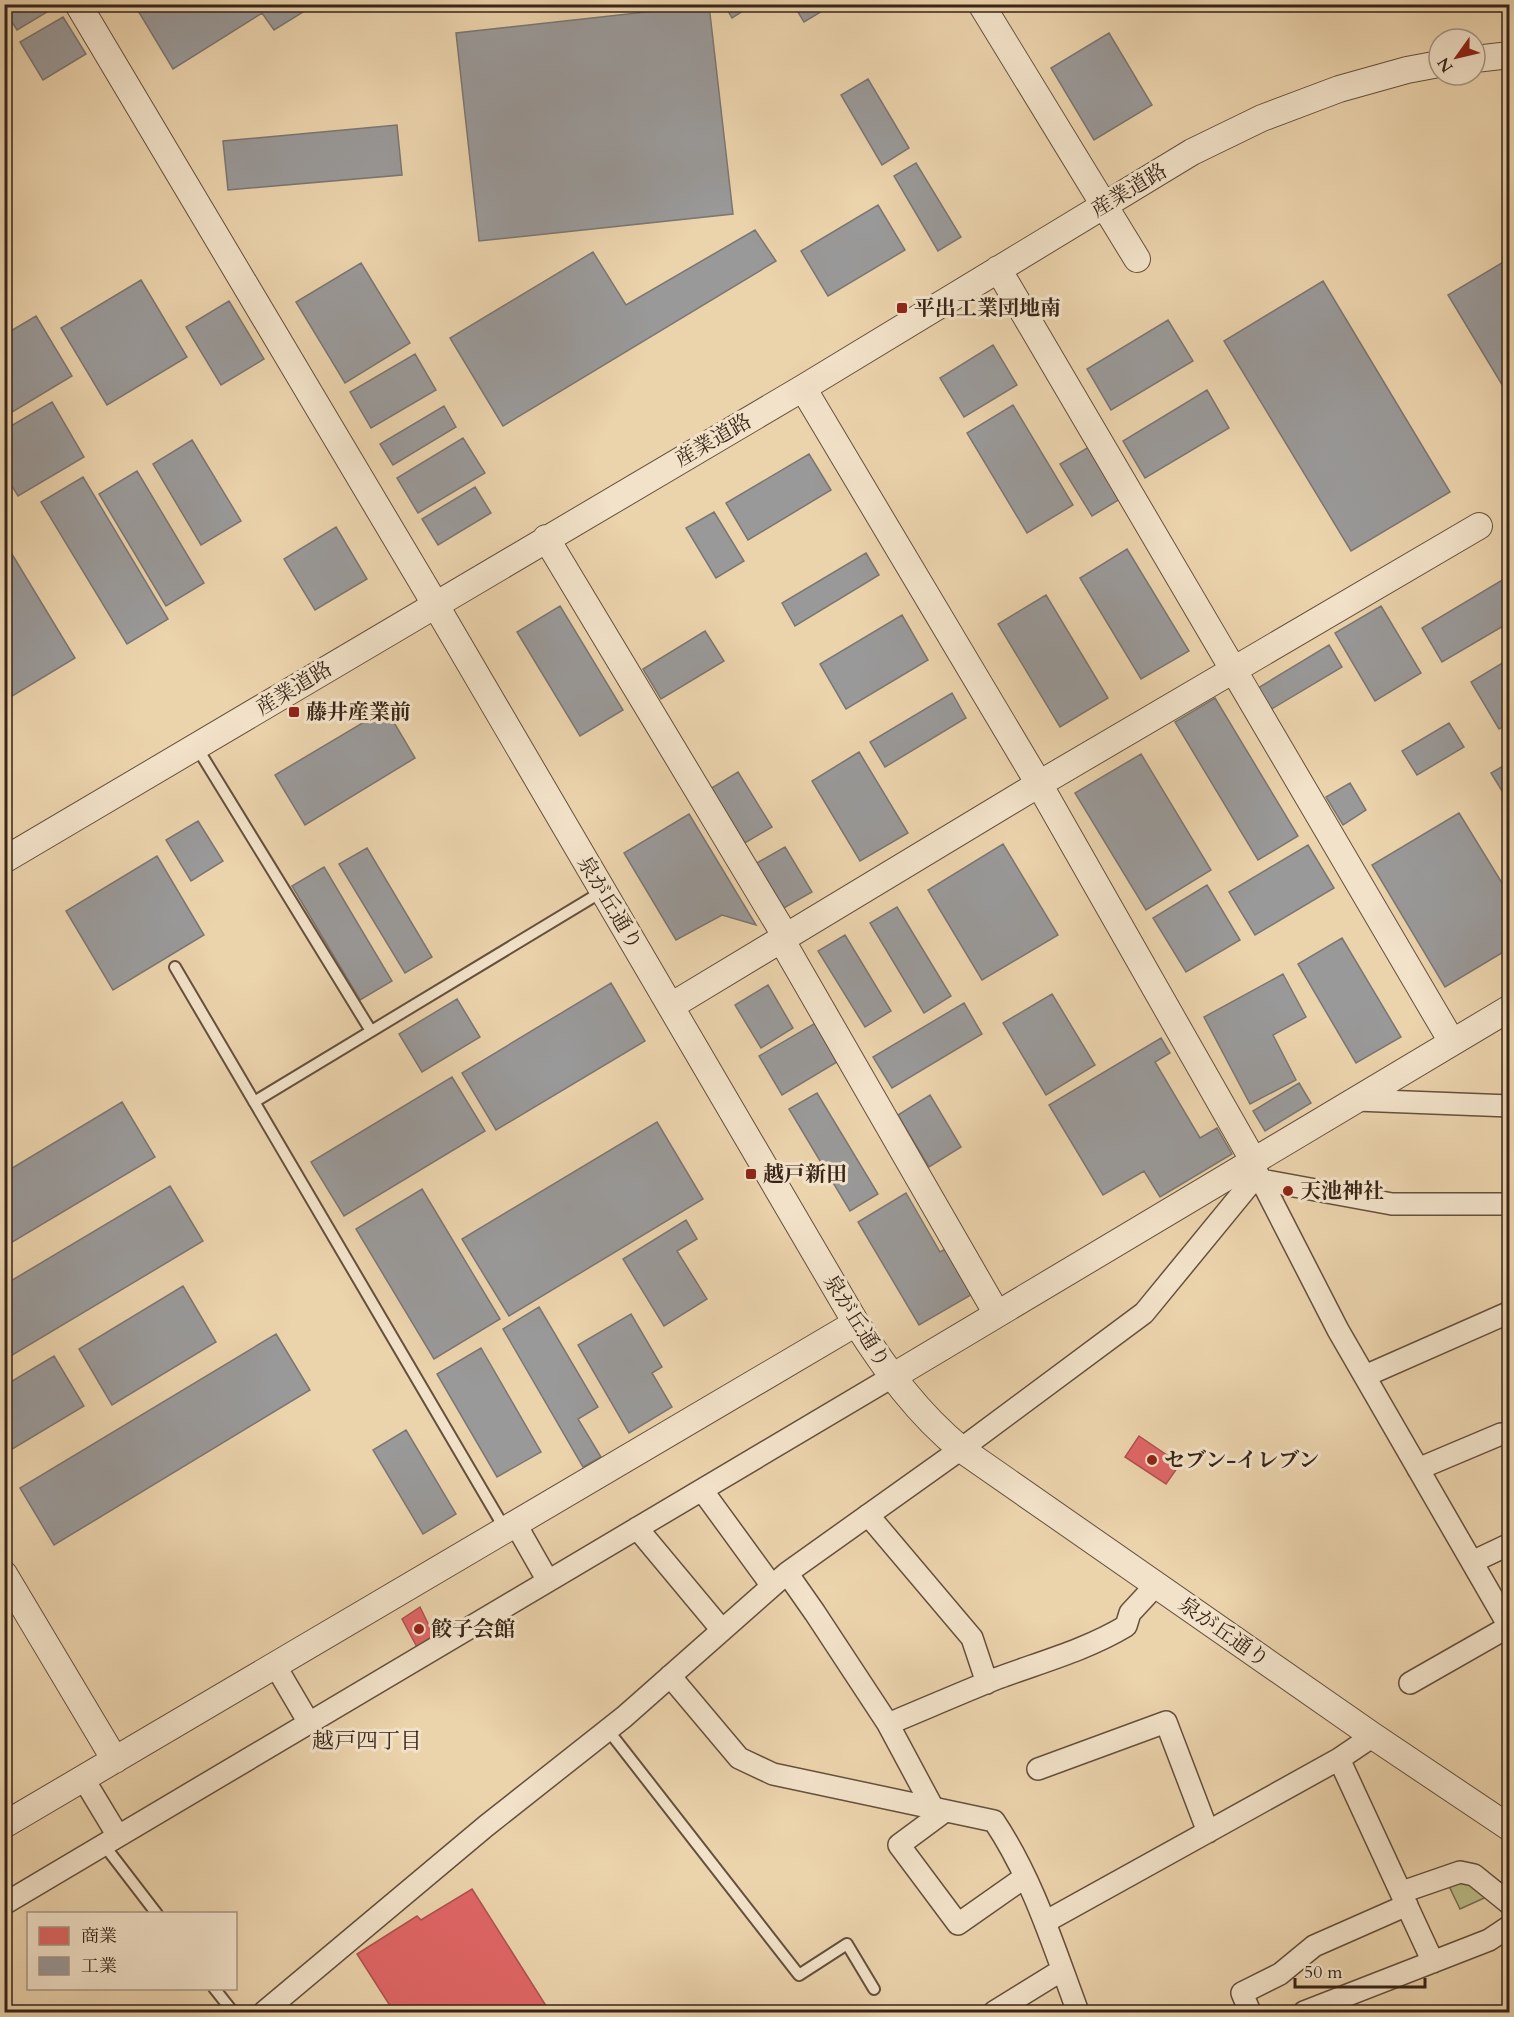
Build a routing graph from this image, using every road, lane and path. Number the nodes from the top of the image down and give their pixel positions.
1 (78, 4) edge
2 (981, 4) edge
3 (1509, 55) edge
4 (1487, 58) edge
5 (1427, 66) edge
6 (1103, 205) junction
7 (1137, 259) dead end
8 (998, 269) junction
9 (802, 388) junction
10 (1479, 526) dead end
11 (546, 538) junction
12 (434, 604) junction
13 (1235, 670) junction
14 (196, 746) junction
15 (1040, 784) junction
16 (4, 860) edge
17 (603, 891) junction
18 (783, 938) junction
19 (175, 967) dead end
20 (671, 1006) junction
21 (1509, 1008) edge
22 (371, 1031) junction
23 (1452, 1042) junction
24 (1356, 1100) junction
25 (254, 1102) junction
26 (1509, 1106) edge
27 (1257, 1171) junction
28 (1509, 1204) edge
29 (1509, 1312) edge
30 (997, 1314) junction
31 (856, 1323) junction
32 (1365, 1376) junction
33 (892, 1377) junction
34 (1501, 1434) dead end
35 (961, 1449) junction
36 (1418, 1469) junction
37 (702, 1490) junction
38 (868, 1515) junction
39 (510, 1526) junction
40 (637, 1528) junction
41 (1509, 1544) edge
42 (1472, 1562) junction
43 (4, 1574) edge
44 (780, 1580) junction
45 (548, 1581) junction
46 (1156, 1585) junction
47 (1509, 1627) edge
48 (723, 1630) junction
49 (274, 1665) junction
50 (670, 1676) junction
51 (987, 1683) junction
52 (1410, 1683) dead end
53 (309, 1723) junction
54 (888, 1724) junction
55 (608, 1730) junction
56 (1373, 1736) junction
57 (1339, 1759) junction
58 (115, 1760) junction
59 (1038, 1769) dead end
60 (83, 1778) junction
61 (939, 1809) junction
62 (4, 1825) edge
63 (1509, 1828) edge
64 (1208, 1832) junction
65 (111, 1840) junction
66 (1025, 1876) junction
67 (1404, 1898) junction
68 (4, 1904) edge
69 (1509, 1904) edge
70 (156, 1912) edge
71 (1045, 1922) junction
72 (1509, 1926) edge
73 (1433, 1962) junction
74 (1062, 1970) junction
75 (874, 1989) dead end
76 (215, 1990) edge
77 (1352, 2004) edge
78 (233, 2013) edge
79 (264, 2013) edge
80 (994, 2013) edge
81 (1078, 2013) edge
82 (1250, 2013) edge
83 (1304, 2013) edge

1 - 12 street, 泉が丘通り
2 - 6 street
3 - 4 street
5 - 6 street, 産業道路
6 - 7 street
6 - 8 street, 産業道路
8 - 9 street, 産業道路
8 - 13 street
9 - 11 street, 産業道路
9 - 15 street
10 - 13 street
11 - 12 street, 産業道路
11 - 18 street
12 - 14 street, 産業道路
12 - 17 street, 泉が丘通り
13 - 15 street
13 - 23 street
14 - 16 street, 産業道路
14 - 22 lane
15 - 18 street
15 - 27 street
17 - 20 street, 泉が丘通り
17 - 22 lane
18 - 20 street
18 - 30 street
19 - 25 lane
20 - 31 street, 泉が丘通り
21 - 23 street
22 - 25 lane
23 - 24 street
24 - 26 street
24 - 27 street
25 - 39 lane
27 - 28 street
27 - 30 street
27 - 32 street
27 - 35 street
29 - 32 street
30 - 33 street
31 - 33 street, 泉が丘通り
31 - 39 street
32 - 36 street
33 - 35 street, 泉が丘通り
33 - 37 street
34 - 36 street
35 - 38 street
35 - 46 street, 泉が丘通り
36 - 42 street
37 - 40 street
37 - 44 street
38 - 44 street
38 - 51 street
39 - 45 street
39 - 49 street
40 - 45 street
40 - 48 street
41 - 42 street
42 - 47 street
43 - 58 street
44 - 48 street
44 - 54 street
45 - 53 street
46 - 51 street
46 - 56 street, 泉が丘通り
47 - 52 street
48 - 50 street
49 - 53 street
49 - 58 street
50 - 55 street
50 - 61 street
51 - 54 street
53 - 65 street
54 - 61 street
55 - 75 lane
55 - 79 street
56 - 57 street
56 - 63 street, 泉が丘通り
57 - 64 street
57 - 67 street
58 - 60 street
59 - 64 street
60 - 62 street
60 - 65 street
61 - 66 street
61 - 66 street
64 - 71 street
65 - 68 street
65 - 70 lane
66 - 71 street
67 - 69 street
67 - 73 street
67 - 82 street
71 - 74 street
72 - 73 street
73 - 77 street
74 - 80 street
74 - 81 street
76 - 78 lane
77 - 83 street

